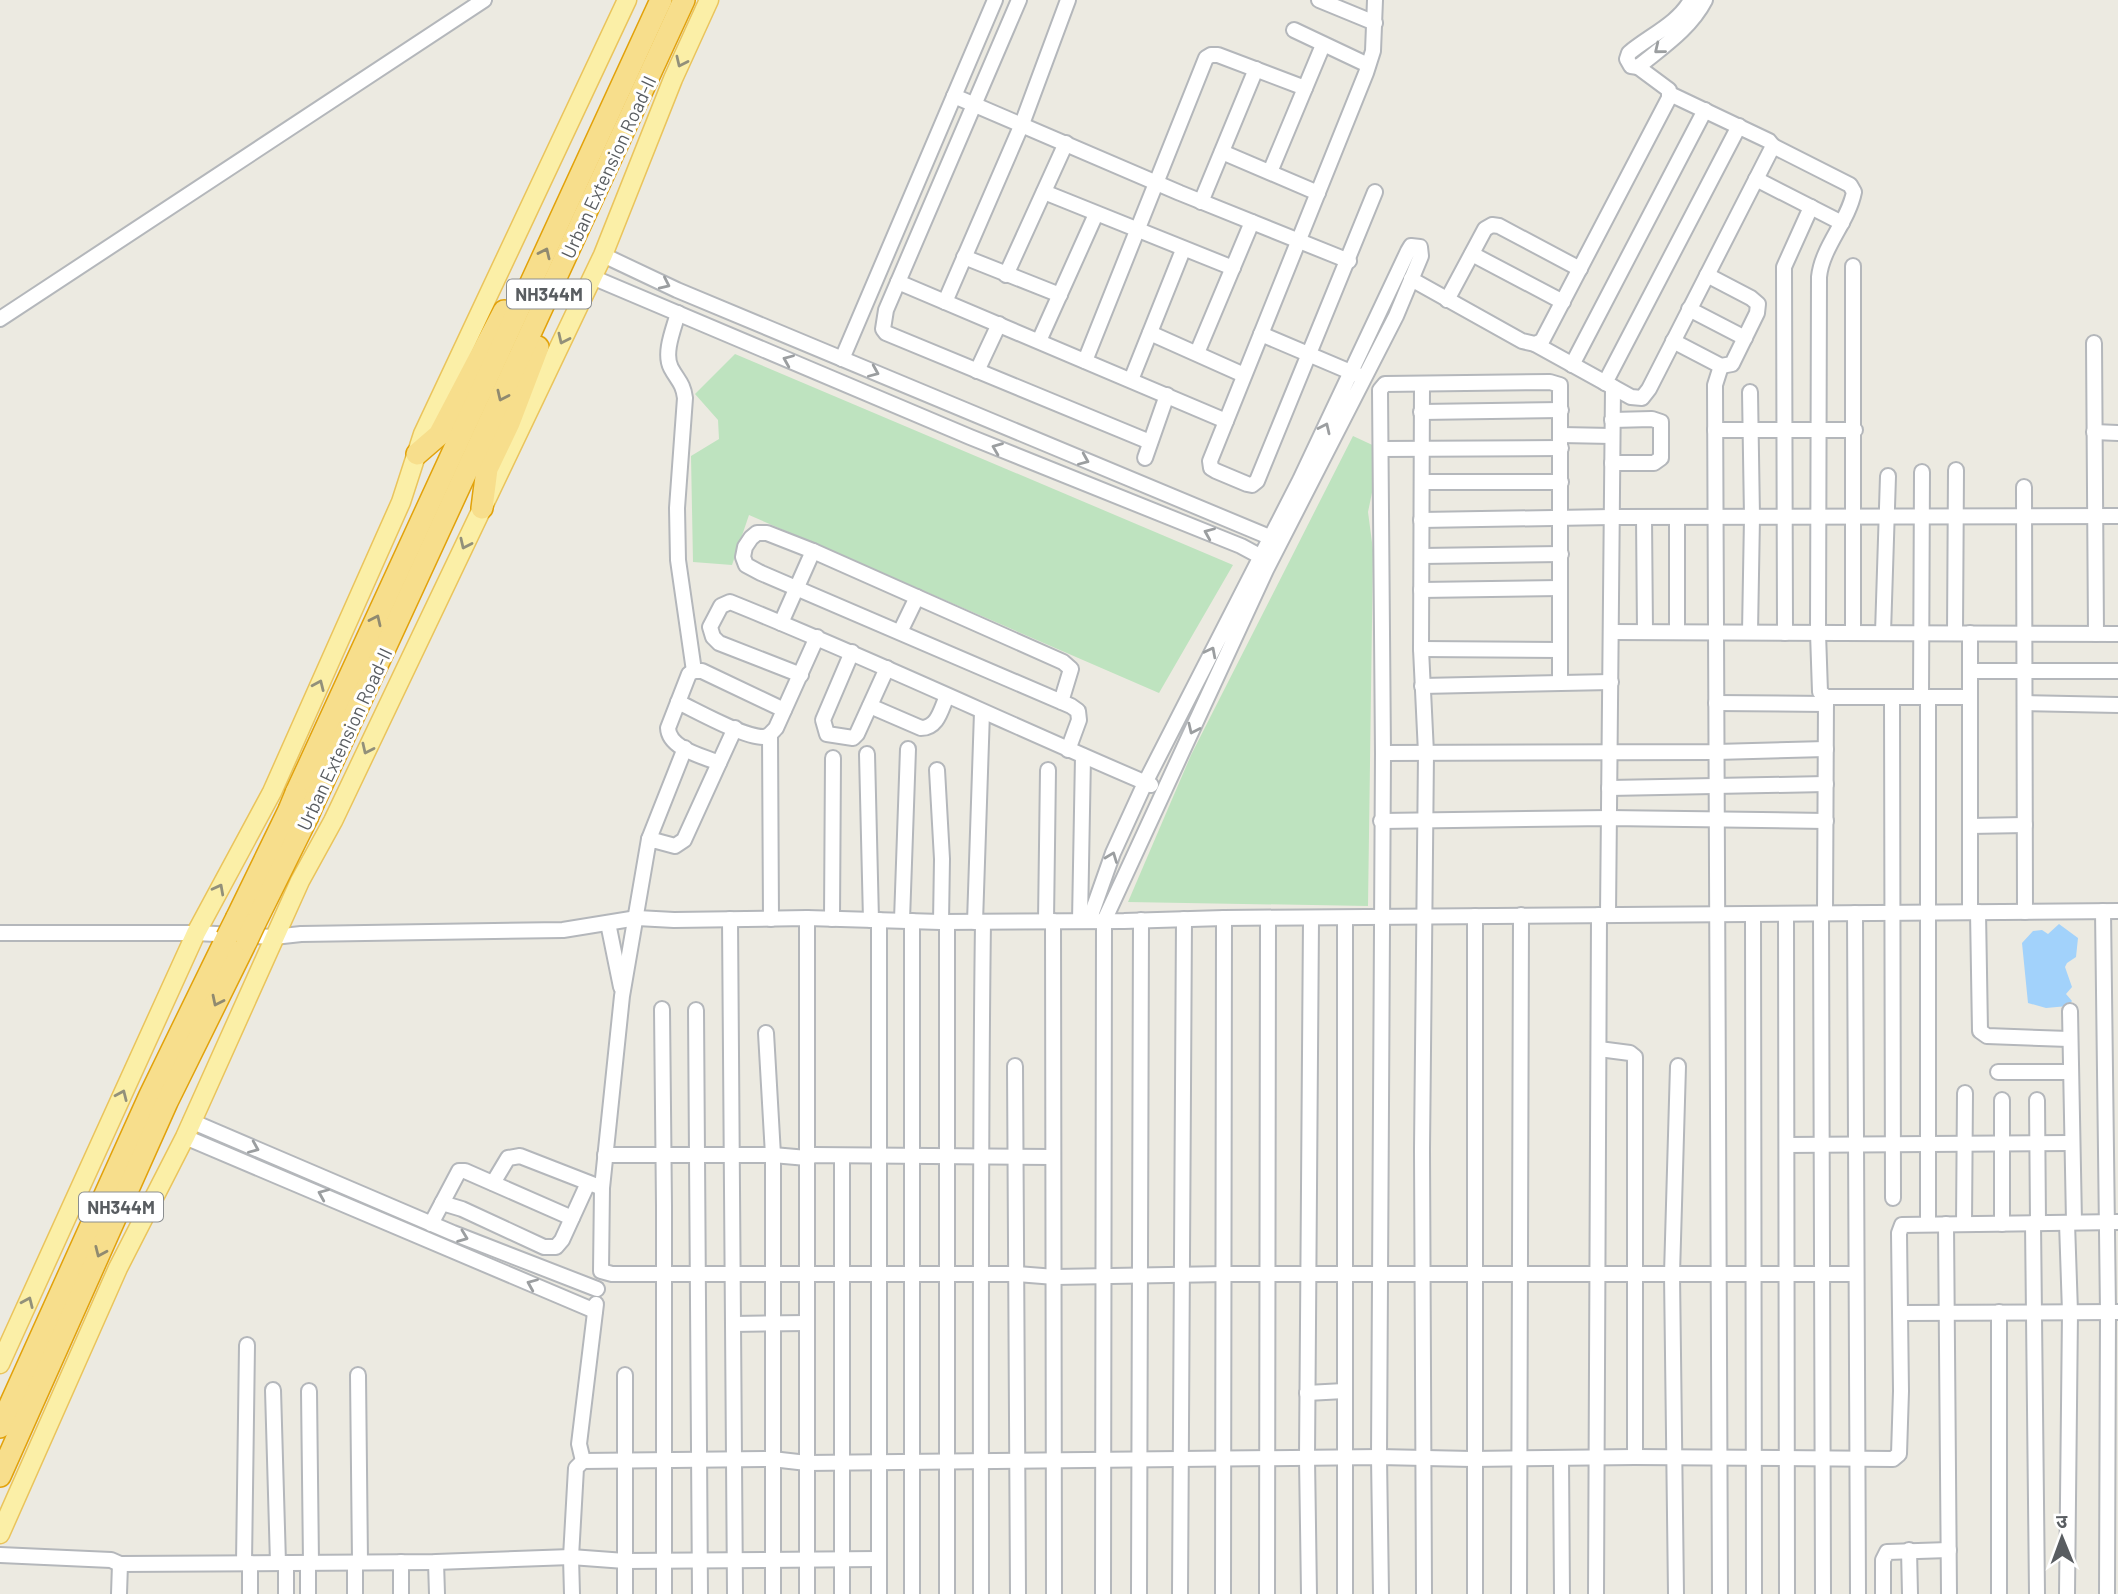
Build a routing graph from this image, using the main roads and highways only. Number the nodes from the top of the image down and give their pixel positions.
1 (627, 0) edge
2 (661, 0) edge
3 (684, 0) edge
4 (709, 0) edge
5 (533, 304) junction
6 (416, 454) junction
7 (482, 508) junction
8 (272, 792) junction
9 (333, 821) junction
10 (242, 929) junction
11 (0, 1364) edge
12 (0, 1427) edge
13 (0, 1476) edge
14 (0, 1534) edge

1 - 6 main road
5 -> 2 highway, Urban Extension Road-II / NH344M
3 - 5 highway, Urban Extension Road-II / NH344M
4 -> 7 main road
5 - 6 highway
5 - 7 highway
5 - 10 highway, Urban Extension Road-II / NH344M
8 -> 6 main road
7 -> 9 main road
8 - 9 main road
11 -> 8 main road
9 - 14 main road
10 - 12 highway, Urban Extension Road-II / NH344M
10 -> 13 highway, Urban Extension Road-II / NH344M

